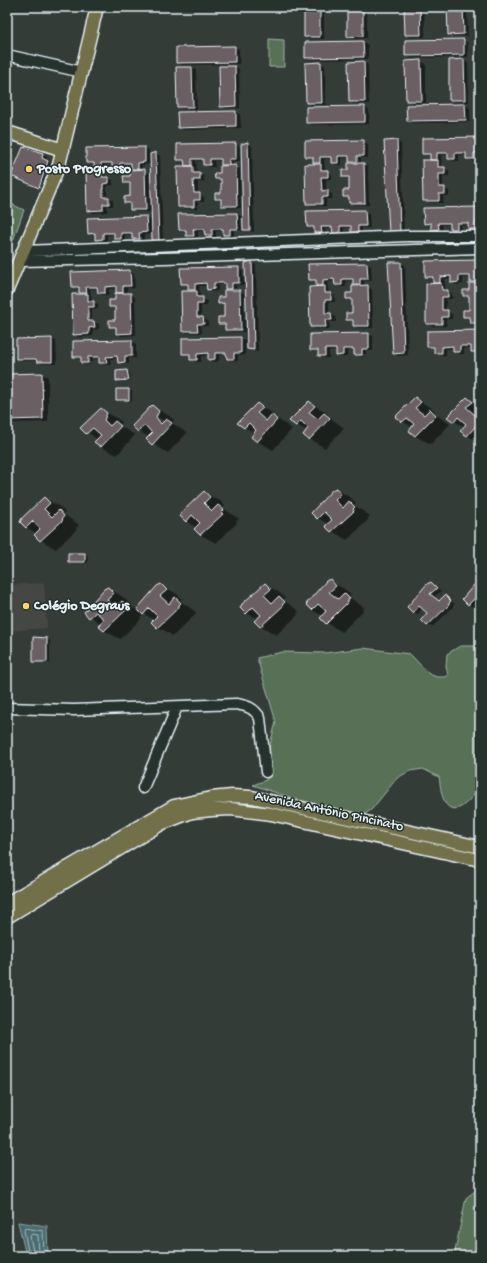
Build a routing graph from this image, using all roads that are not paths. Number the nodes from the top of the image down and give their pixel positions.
1 (97, 7) edge
2 (7, 55) edge
3 (82, 72) junction
4 (7, 132) edge
5 (63, 150) junction
6 (480, 236) edge
7 (480, 248) edge
8 (70, 255) junction
9 (22, 256) junction
10 (7, 290) edge
11 (178, 707) junction
12 (7, 708) edge
13 (266, 772) dead end
14 (143, 788) dead end
15 (480, 848) edge
16 (480, 860) edge
17 (7, 903) edge
18 (7, 917) edge

1 - 3 main road
2 - 3 street
3 - 5 main road
4 - 5 main road
5 - 9 main road
6 - 8 street
7 - 8 street
8 - 9 street
9 - 10 main road
11 - 12 street
11 - 13 street
11 - 14 street
15 - 17 main road, Avenida Antônio Pincinato
16 - 18 main road, Avenida Antônio Pincinato

